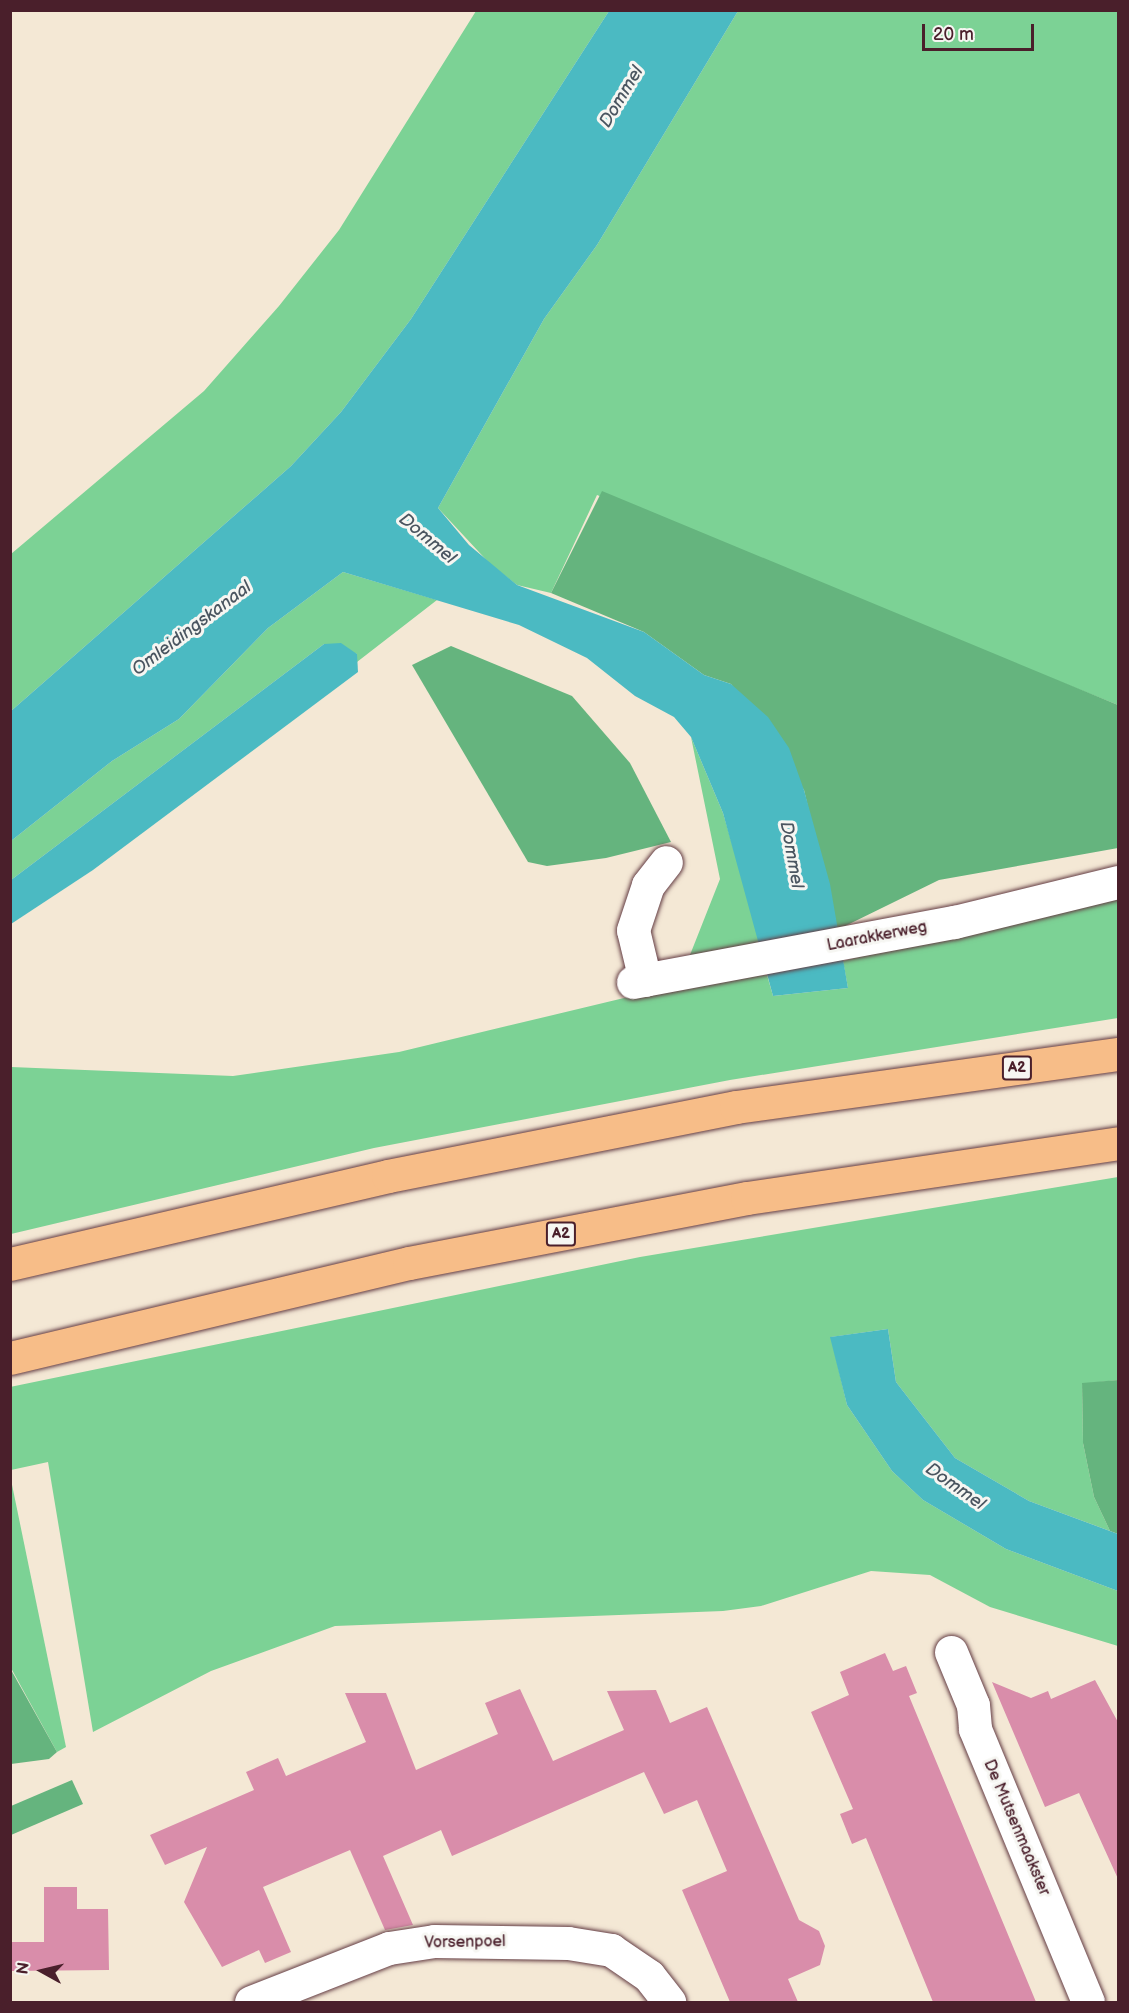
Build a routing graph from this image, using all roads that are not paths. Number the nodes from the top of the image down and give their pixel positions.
1 (666, 862) dead end
2 (1119, 882) edge
3 (1119, 1054) edge
4 (1119, 1143) edge
5 (10, 1264) edge
6 (10, 1358) edge
7 (951, 1652) dead end
8 (251, 2002) edge
9 (669, 2002) edge
10 (1089, 2002) edge

1 - 2 street, Laarakkerweg
3 - 5 highway, A2
4 - 6 highway, A2
7 - 10 street, De Mutsenmaakster
8 - 9 street, Vorsenpoel

